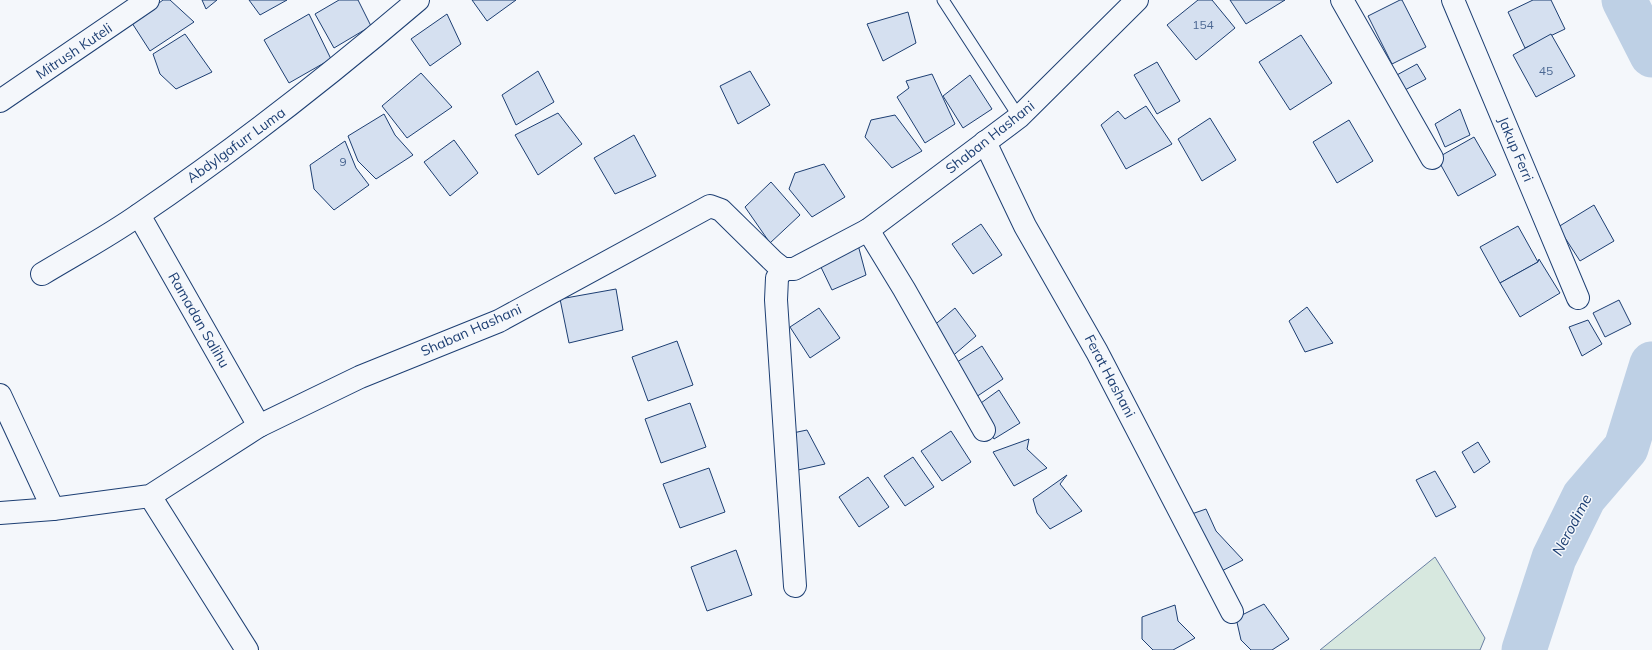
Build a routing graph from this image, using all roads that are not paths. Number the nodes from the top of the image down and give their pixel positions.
1 (148, 0) edge
2 (418, 0) edge
3 (943, 0) edge
4 (1137, 0) edge
5 (1342, 0) edge
6 (1453, 0) edge
7 (0, 101) edge
8 (1019, 117) junction
9 (985, 142) junction
10 (1432, 158) dead end
11 (139, 215) junction
12 (868, 230) junction
13 (782, 268) junction
14 (42, 274) dead end
15 (1578, 298) dead end
16 (0, 395) edge
17 (259, 426) junction
18 (984, 430) dead end
19 (150, 496) junction
20 (53, 509) junction
21 (0, 513) edge
22 (795, 586) dead end
23 (1232, 612) dead end
24 (247, 650) edge

1 - 7 street, Mitrush Kuteli
2 - 11 street, Abdylgafurr Luma
3 - 8 lane
4 - 8 street, Shaban Hashani
5 - 10 street
6 - 15 street, Jakup Ferri
8 - 9 street, Shaban Hashani
9 - 12 street, Shaban Hashani
9 - 23 street, Ferat Hashani
11 - 14 street, Abdylgafurr Luma
11 - 17 street, Ramadan Salihu
12 - 13 street, Shaban Hashani
12 - 18 street
13 - 17 street, Shaban Hashani
13 - 22 street
16 - 20 street
17 - 19 street, Shaban Hashani
19 - 20 street, Shaban Hashani
19 - 24 street
20 - 21 street, Shaban Hashani

